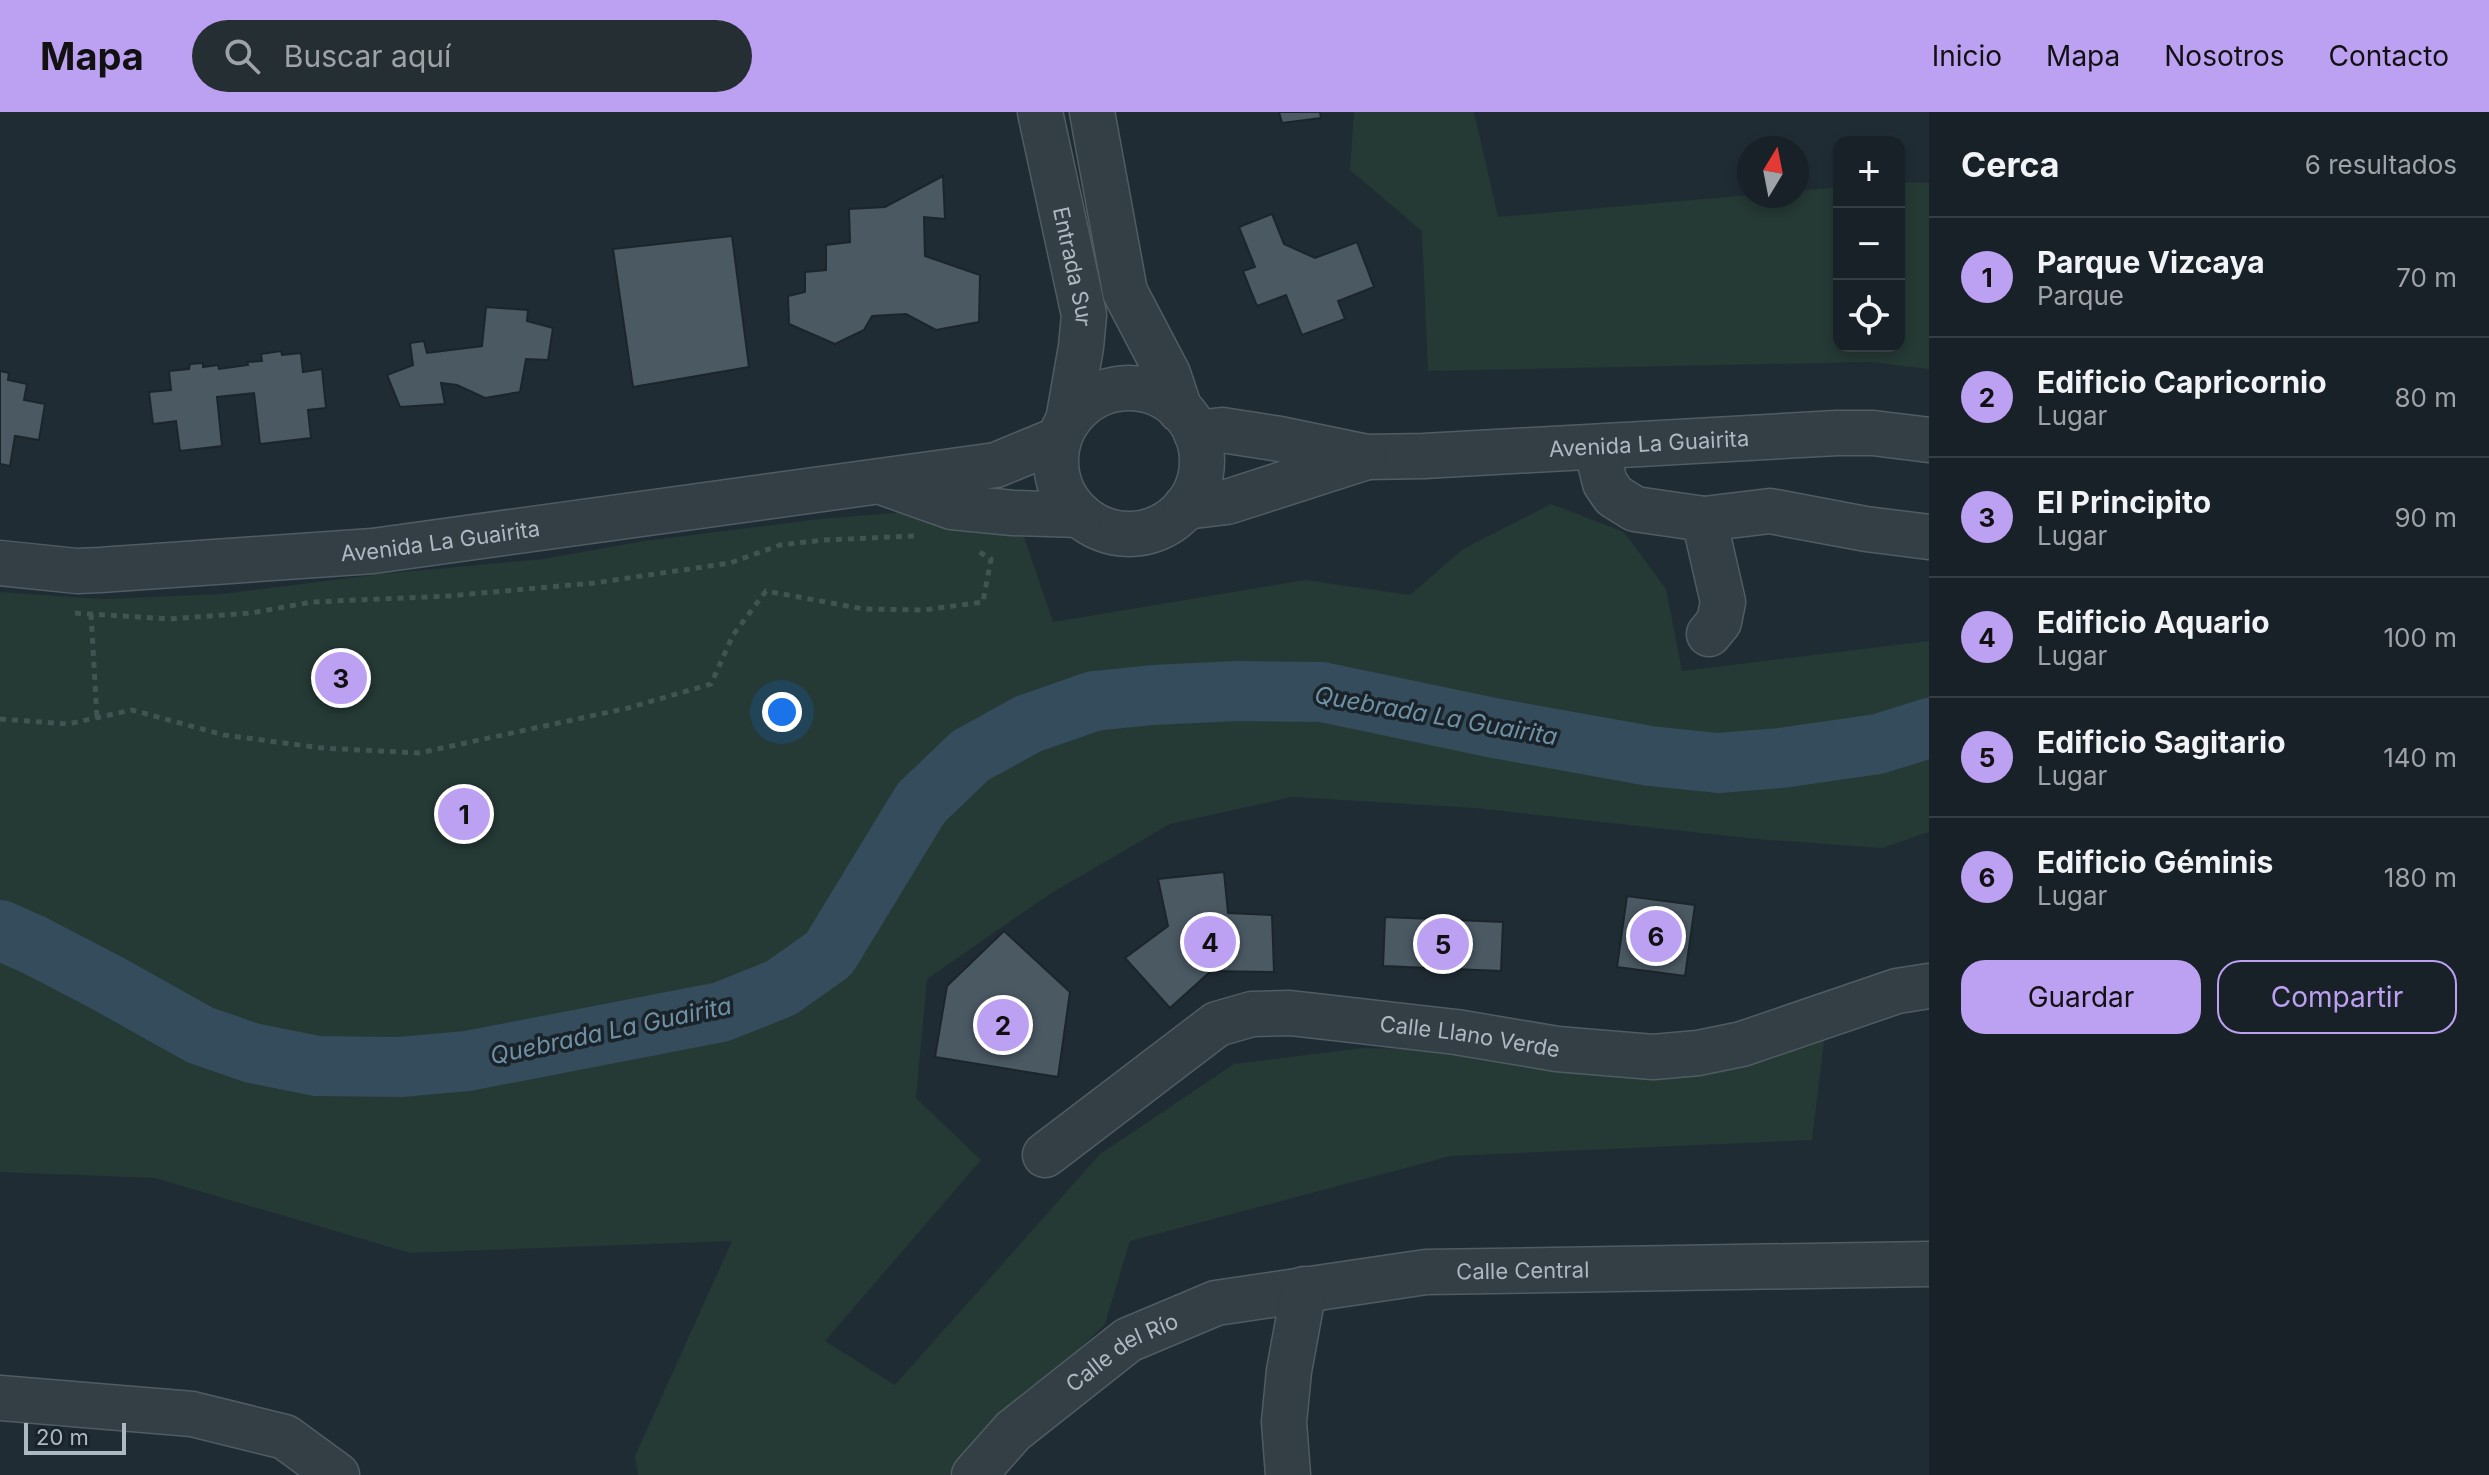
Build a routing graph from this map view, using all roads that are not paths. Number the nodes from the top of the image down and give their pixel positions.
1 (1040, 112) edge
2 (1092, 112) edge
3 (1188, 422) junction
4 (1063, 430) junction
5 (1929, 440) edge
6 (1596, 447) junction
7 (1367, 457) junction
8 (877, 480) junction
9 (1185, 507) junction
10 (1080, 515) junction
11 (1704, 519) junction
12 (1929, 537) edge
13 (0, 563) edge
14 (1709, 634) dead end
15 (1929, 986) edge
16 (1045, 1155) dead end
17 (1928, 1264) edge
18 (1929, 1279) edge
19 (1304, 1289) junction
20 (0, 1398) edge
21 (337, 1475) edge
22 (974, 1475) edge
23 (1288, 1475) edge

1 - 4 street, Entrada Sur
2 - 3 street
3 - 4 street, Avenida La Guairita
3 - 7 street, Avenida La Guairita
3 - 9 street
4 - 8 street, Avenida La Guairita
4 - 10 street
5 - 6 street, Avenida La Guairita
6 - 7 street, Avenida La Guairita
6 - 11 street
7 - 9 street, Avenida La Guairita
8 - 10 street, Avenida La Guairita
8 - 13 street, Avenida La Guairita
9 - 10 street, Avenida La Guairita
11 - 12 street
11 - 14 street
15 - 16 street, Calle Llano Verde
17 - 18 street
17 - 19 street, Calle Central
19 - 22 street, Calle del Río
19 - 23 street
20 - 21 street

